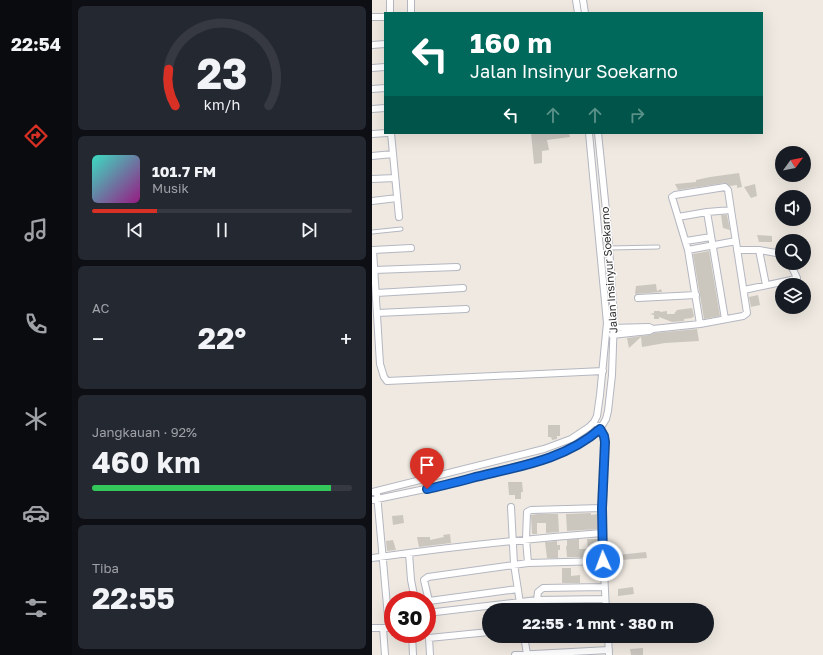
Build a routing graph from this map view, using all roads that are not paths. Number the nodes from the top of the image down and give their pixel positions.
1 (390, 0) edge
2 (411, 0) edge
3 (576, 0) edge
4 (583, 0) edge
5 (390, 12) edge
6 (411, 12) edge
7 (578, 12) edge
8 (585, 12) edge
9 (372, 17) edge
10 (384, 17) edge
11 (384, 44) edge
12 (372, 45) edge
13 (384, 67) edge
14 (372, 68) edge
15 (384, 88) edge
16 (372, 89) edge
17 (384, 108) edge
18 (372, 109) edge
19 (384, 133) edge
20 (372, 134) edge
21 (391, 134) edge
22 (589, 134) edge
23 (598, 134) edge
24 (393, 154) junction
25 (372, 156) edge
26 (395, 178) junction
27 (372, 179) edge
28 (397, 198) junction
29 (596, 199) junction
30 (604, 199) junction
31 (372, 201) edge
32 (732, 210) junction
33 (707, 212) junction
34 (399, 217) dead end
35 (678, 217) junction
36 (401, 230) dead end
37 (372, 232) edge
38 (711, 237) junction
39 (686, 241) junction
40 (736, 241) junction
41 (713, 245) junction
42 (658, 247) dead end
43 (411, 248) dead end
44 (609, 248) junction
45 (688, 250) junction
46 (737, 250) junction
47 (759, 250) junction
48 (775, 253) edge
49 (457, 267) dead end
50 (374, 270) junction
51 (793, 270) edge
52 (766, 285) junction
53 (463, 288) dead end
54 (744, 290) junction
55 (376, 293) junction
56 (696, 295) junction
57 (638, 298) dead end
58 (466, 309) dead end
59 (377, 314) junction
60 (725, 319) junction
61 (700, 324) junction
62 (606, 328) junction
63 (614, 331) junction
64 (606, 336) junction
65 (602, 371) junction
66 (594, 422) junction
67 (600, 429) junction
68 (538, 451) junction
69 (542, 461) junction
70 (436, 476) junction
71 (438, 487) junction
72 (374, 491) edge
73 (375, 499) edge
74 (511, 507) dead end
75 (602, 508) junction
76 (602, 533) junction
77 (526, 538) junction
78 (512, 540) junction
79 (409, 553) junction
80 (382, 556) junction
81 (372, 558) edge
82 (603, 561) junction
83 (528, 563) junction
84 (514, 564) junction
85 (604, 587) junction
86 (518, 589) junction
87 (385, 591) edge
88 (413, 591) edge
89 (427, 591) edge
90 (605, 599) junction
91 (436, 600) edge
92 (537, 600) junction
93 (520, 602) junction
94 (605, 603) edge
95 (436, 611) edge
96 (372, 628) edge
97 (384, 628) edge
98 (482, 633) edge
99 (386, 643) edge
100 (412, 643) edge
101 (526, 643) edge
102 (608, 643) edge
103 (609, 653) edge
104 (528, 654) edge
105 (385, 655) edge
106 (413, 655) edge
107 (430, 655) edge
108 (515, 655) edge

1 - 5 street
2 - 6 street
3 - 7 street
4 - 8 street
9 - 10 street
11 - 12 street
13 - 14 street
15 - 16 street
17 - 18 street
19 - 20 street
21 - 24 street
22 - 29 street, Jalan Insinyur Soekarno
23 - 30 street, Jalan Insinyur Soekarno
24 - 25 street
24 - 26 street
26 - 27 street
26 - 28 street
28 - 31 street
28 - 34 street
29 - 30 street
29 - 62 street, Jalan Insinyur Soekarno
30 - 44 street, Jalan Insinyur Soekarno
32 - 33 street
32 - 35 street
32 - 40 street
33 - 35 street
33 - 38 street
35 - 39 street
36 - 37 lane
38 - 39 street
38 - 41 street
39 - 45 street
40 - 41 street
40 - 46 street
41 - 45 street
41 - 60 street
42 - 44 lane
43 - 50 street
44 - 63 street, Jalan Insinyur Soekarno
45 - 56 street
46 - 47 street
46 - 54 street
47 - 48 street
47 - 52 street
49 - 50 street
50 - 55 street
51 - 52 street
52 - 54 street
53 - 55 street
54 - 60 street
55 - 59 street
56 - 57 street
56 - 61 street
58 - 59 street
59 - 65 street
60 - 61 street
61 - 63 street
62 - 63 street
62 - 64 street, Jalan Insinyur Soekarno
63 - 64 street
63 - 67 street, Jalan Insinyur Soekarno
64 - 65 street, Jalan Insinyur Soekarno
65 - 66 street, Jalan Insinyur Soekarno
66 - 67 street
66 - 68 street
67 - 69 street, Jalan Insinyur Soekarno
67 - 75 street
68 - 69 street
68 - 70 street
69 - 71 street, Jalan Insinyur Soekarno
70 - 71 street
70 - 72 street
71 - 73 street, Jalan Insinyur Soekarno
72 - 73 street
73 - 80 street
74 - 78 street
75 - 76 street
75 - 77 street
76 - 77 street
76 - 82 street
77 - 78 street
77 - 83 street
78 - 79 street
78 - 84 street
79 - 80 street
79 - 88 street
80 - 81 street
80 - 87 street
82 - 83 street
82 - 85 street
83 - 84 street
84 - 86 street
84 - 89 street
85 - 90 street
85 - 92 street
86 - 91 street
86 - 93 street
90 - 92 street
90 - 94 street
92 - 93 street
93 - 95 street
96 - 97 street
98 - 107 street
99 - 105 street
100 - 106 street
101 - 104 street
102 - 103 street
103 - 104 street
104 - 108 street

